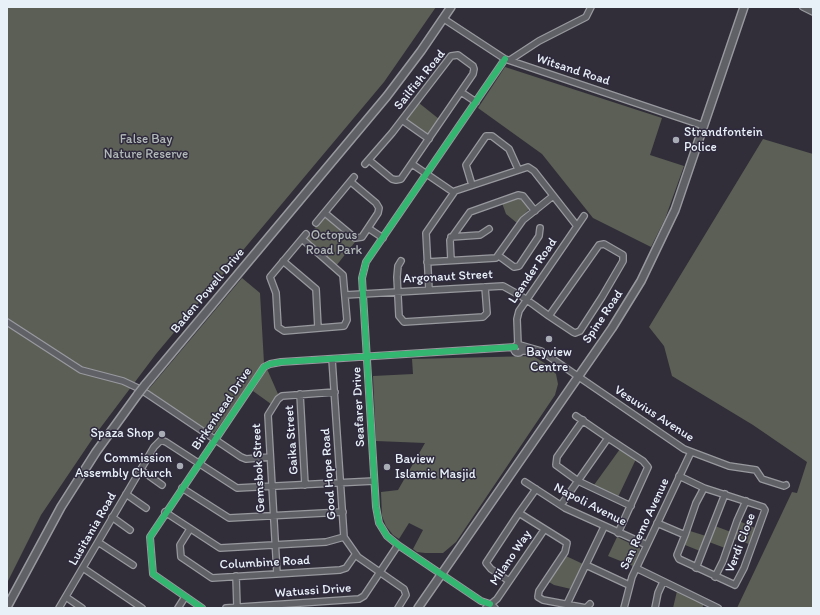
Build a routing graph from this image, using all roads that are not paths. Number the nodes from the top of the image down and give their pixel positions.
1 (452, 7) edge
2 (591, 7) edge
3 (744, 7) edge
4 (803, 7) edge
5 (813, 12) edge
6 (444, 19) junction
7 (507, 59) junction
8 (461, 92) junction
9 (476, 102) junction
10 (402, 120) junction
11 (704, 126) junction
12 (428, 140) junction
13 (412, 164) junction
14 (518, 169) junction
15 (427, 174) junction
16 (472, 185) junction
17 (453, 192) junction
18 (553, 196) junction
19 (534, 211) junction
20 (325, 213) junction
21 (584, 216) dead end
22 (316, 222) dead end
23 (577, 226) junction
24 (368, 228) junction
25 (540, 228) dead end
26 (488, 229) dead end
27 (452, 237) junction
28 (383, 238) junction
29 (499, 256) junction
30 (451, 260) junction
31 (283, 261) junction
32 (401, 261) dead end
33 (427, 262) junction
34 (485, 287) junction
35 (429, 290) junction
36 (398, 291) junction
37 (362, 294) junction
38 (345, 295) junction
39 (526, 300) junction
40 (549, 316) junction
41 (7, 322) edge
42 (318, 328) junction
43 (518, 348) junction
44 (367, 357) junction
45 (332, 359) junction
46 (577, 377) junction
47 (335, 392) junction
48 (300, 394) junction
49 (576, 416) dead end
50 (583, 420) junction
51 (608, 438) junction
52 (214, 439) junction
53 (691, 452) junction
54 (270, 458) junction
55 (198, 464) junction
56 (141, 470) junction
57 (679, 476) junction
58 (578, 480) junction
59 (374, 481) junction
60 (341, 482) junction
61 (525, 482) dead end
62 (162, 485) dead end
63 (305, 485) junction
64 (786, 485) dead end
65 (272, 487) junction
66 (182, 488) junction
67 (536, 488) junction
68 (704, 488) junction
69 (126, 494) junction
70 (725, 494) junction
71 (746, 501) junction
72 (561, 505) junction
73 (631, 506) junction
74 (146, 508) dead end
75 (165, 512) junction
76 (343, 512) junction
77 (519, 514) junction
78 (273, 516) junction
79 (112, 517) junction
80 (657, 523) junction
81 (604, 527) junction
82 (190, 529) junction
83 (130, 530) dead end
84 (544, 530) junction
85 (618, 533) junction
86 (685, 536) junction
87 (344, 537) junction
88 (98, 542) junction
89 (275, 545) junction
90 (398, 545) junction
91 (646, 545) junction
92 (355, 555) junction
93 (132, 565) dead end
94 (586, 565) junction
95 (83, 568) junction
96 (636, 568) junction
97 (696, 568) junction
98 (380, 572) junction
99 (277, 574) junction
100 (442, 574) junction
101 (236, 576) junction
102 (715, 577) junction
103 (509, 581) junction
104 (664, 582) junction
105 (629, 585) junction
106 (66, 597) junction
107 (185, 597) junction
108 (567, 604) junction
109 (590, 604) dead end
110 (318, 605) edge
111 (7, 607) edge
112 (237, 607) edge
113 (492, 607) edge
114 (59, 608) edge
115 (82, 608) edge
116 (142, 608) edge
117 (178, 608) edge
118 (202, 608) edge
119 (226, 608) edge
120 (398, 608) edge
121 (418, 608) edge
122 (624, 608) edge
123 (655, 608) edge
124 (718, 608) edge

1 - 6 main road, Baden Powell Drive
2 - 7 street
3 - 11 main road, Spine Road
4 - 5 street
6 - 7 street, Witsand Road
6 - 111 main road, Baden Powell Drive, bridge
7 - 9 street, Seafarer Drive
7 - 11 street, Witsand Road
8 - 9 street
8 - 10 street, Sailfish Road
8 - 12 street, Sailfish Road
9 - 15 street, Seafarer Drive
10 - 12 street
10 - 13 street, Sailfish Road
11 - 46 main road, Spine Road
12 - 13 street, Sailfish Road
13 - 15 street
14 - 16 street
14 - 16 street
14 - 18 street
15 - 17 street
15 - 28 street, Seafarer Drive
16 - 17 street
17 - 33 street
18 - 19 street
18 - 23 street
19 - 27 street
19 - 29 street
20 - 22 street
20 - 24 street
20 - 24 street
21 - 23 street, Leander Road
23 - 39 street, Leander Road
24 - 28 street
25 - 29 street
26 - 27 street
27 - 30 street
28 - 37 street, Seafarer Drive
29 - 30 street
30 - 33 street
31 - 38 street
31 - 42 street
31 - 42 street
32 - 36 street
33 - 35 street
34 - 35 street, Argonaut Street
34 - 36 street
34 - 39 street, Argonaut Street
35 - 36 street, Argonaut Street
36 - 37 street, Argonaut Street
37 - 38 street, Argonaut Street
37 - 44 street, Seafarer Drive
38 - 42 street
39 - 40 street, Argonaut Street
39 - 43 street, Leander Road
40 - 40 street, Argonaut Street
41 - 52 street
43 - 44 street, Birkenhead Drive
43 - 46 street, Birkenhead Drive
44 - 45 street, Birkenhead Drive
44 - 59 street, Seafarer Drive
45 - 47 street, Good Hope Road
45 - 52 street, Birkenhead Drive
46 - 53 street, Vesuvius Avenue
46 - 100 main road, Spine Road
47 - 48 street, Gemsbok Street
47 - 60 street, Good Hope Road
48 - 54 street, Gemsbok Street
48 - 63 street, Gaika Street
49 - 50 street
50 - 51 street
50 - 58 street
51 - 58 street
51 - 73 street
52 - 54 street
52 - 55 street, Birkenhead Drive
53 - 57 street, San Remo Avenue
53 - 64 street, Vesuvius Avenue
54 - 65 street, Gemsbok Street
55 - 56 street, Lusitania Road
55 - 65 street
55 - 66 street
56 - 62 street
56 - 69 street, Lusitania Road
57 - 68 street, Verdi Close
57 - 80 street, San Remo Avenue
58 - 72 street
58 - 73 street
59 - 60 street
59 - 90 street, Seafarer Drive
60 - 63 street
60 - 76 street, Good Hope Road
61 - 67 street, Napoli Avenue
63 - 65 street
65 - 78 street, Gemsbok Street
66 - 75 street
66 - 78 street
67 - 72 street, Napoli Avenue
67 - 77 street
68 - 70 street, Verdi Close
68 - 86 street, Verdi Close
69 - 74 street
69 - 79 street, Lusitania Road
70 - 71 street, Verdi Close
70 - 97 street
71 - 102 street
71 - 102 street, Verdi Close
72 - 81 street, Napoli Avenue
73 - 85 street
75 - 82 street
75 - 107 street
76 - 78 street
76 - 87 street, Good Hope Road
77 - 84 street
77 - 103 street
78 - 89 street, Gemsbok Street
79 - 83 street
79 - 88 street, Lusitania Road
80 - 86 street
80 - 91 street, San Remo Avenue
81 - 85 street, Napoli Avenue
81 - 94 street
82 - 89 street
82 - 101 street, Columbine Road
84 - 103 street, Milano Way
84 - 108 street
85 - 91 street, Napoli Avenue
86 - 97 street, Verdi Close
87 - 89 street
87 - 92 street, Good Hope Road
88 - 93 street
88 - 95 street, Lusitania Road
89 - 99 street, Gemsbok Street
90 - 98 street, Watussi Drive
90 - 100 street, Seafarer Drive
91 - 96 street, San Remo Avenue
92 - 98 street, Good Hope Road
92 - 99 street, Columbine Road
94 - 105 street
94 - 108 street
95 - 106 street, Lusitania Road
95 - 116 street
96 - 104 street
96 - 105 street, San Remo Avenue
97 - 102 street, Verdi Close
98 - 110 street, Watussi Drive
98 - 120 street, Good Hope Road
99 - 101 street, Columbine Road
100 - 113 street, Seafarer Drive
100 - 121 main road, Spine Road
101 - 112 street
103 - 113 street, Milano Way
104 - 123 street
104 - 124 street
105 - 122 street, San Remo Avenue
106 - 114 street, Lusitania Road
106 - 115 street
107 - 117 street
107 - 118 street
108 - 109 street
110 - 112 street, Watussi Drive
112 - 119 street, Watussi Drive

